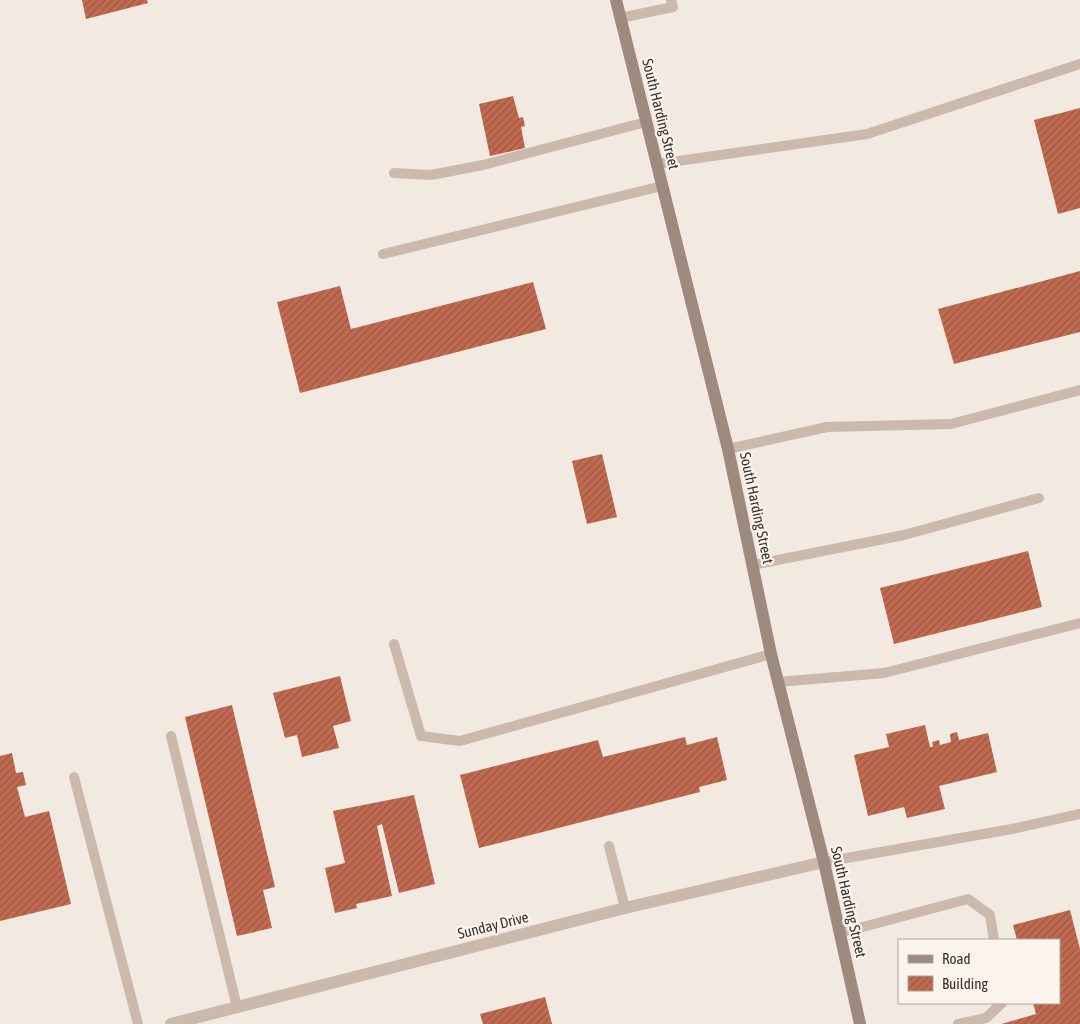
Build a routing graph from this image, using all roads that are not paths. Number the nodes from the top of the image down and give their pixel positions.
1 (616, 0) edge
2 (671, 0) edge
3 (620, 18) junction
4 (1080, 64) edge
5 (646, 122) junction
6 (657, 164) junction
7 (394, 173) dead end
8 (662, 186) junction
9 (383, 254) dead end
10 (1080, 390) edge
11 (728, 448) junction
12 (1038, 498) dead end
13 (753, 565) junction
14 (1080, 623) edge
15 (394, 644) dead end
16 (771, 654) junction
17 (778, 682) junction
18 (171, 736) dead end
19 (74, 777) dead end
20 (1080, 814) edge
21 (608, 846) dead end
22 (824, 862) junction
23 (624, 908) junction
24 (840, 933) junction
25 (994, 939) edge
26 (1001, 1004) edge
27 (237, 1007) junction
28 (138, 1024) edge
29 (171, 1024) edge
30 (860, 1024) edge
31 (958, 1024) edge

1 - 3 street, South Harding Street
2 - 3 lane
3 - 5 street, South Harding Street
4 - 6 lane
5 - 6 street, South Harding Street
5 - 7 lane
6 - 8 street, South Harding Street
8 - 9 lane
8 - 11 street, South Harding Street
10 - 11 lane
11 - 13 street, South Harding Street
12 - 13 lane
13 - 16 street, South Harding Street
14 - 17 lane
15 - 16 lane
16 - 17 street, South Harding Street
17 - 22 street, South Harding Street
18 - 27 lane
19 - 28 lane
20 - 22 lane
21 - 23 lane
22 - 23 street, Sunday Drive
22 - 24 street, South Harding Street
23 - 27 street, Sunday Drive
24 - 25 lane
24 - 30 street, South Harding Street
26 - 31 lane
27 - 29 street, Sunday Drive

